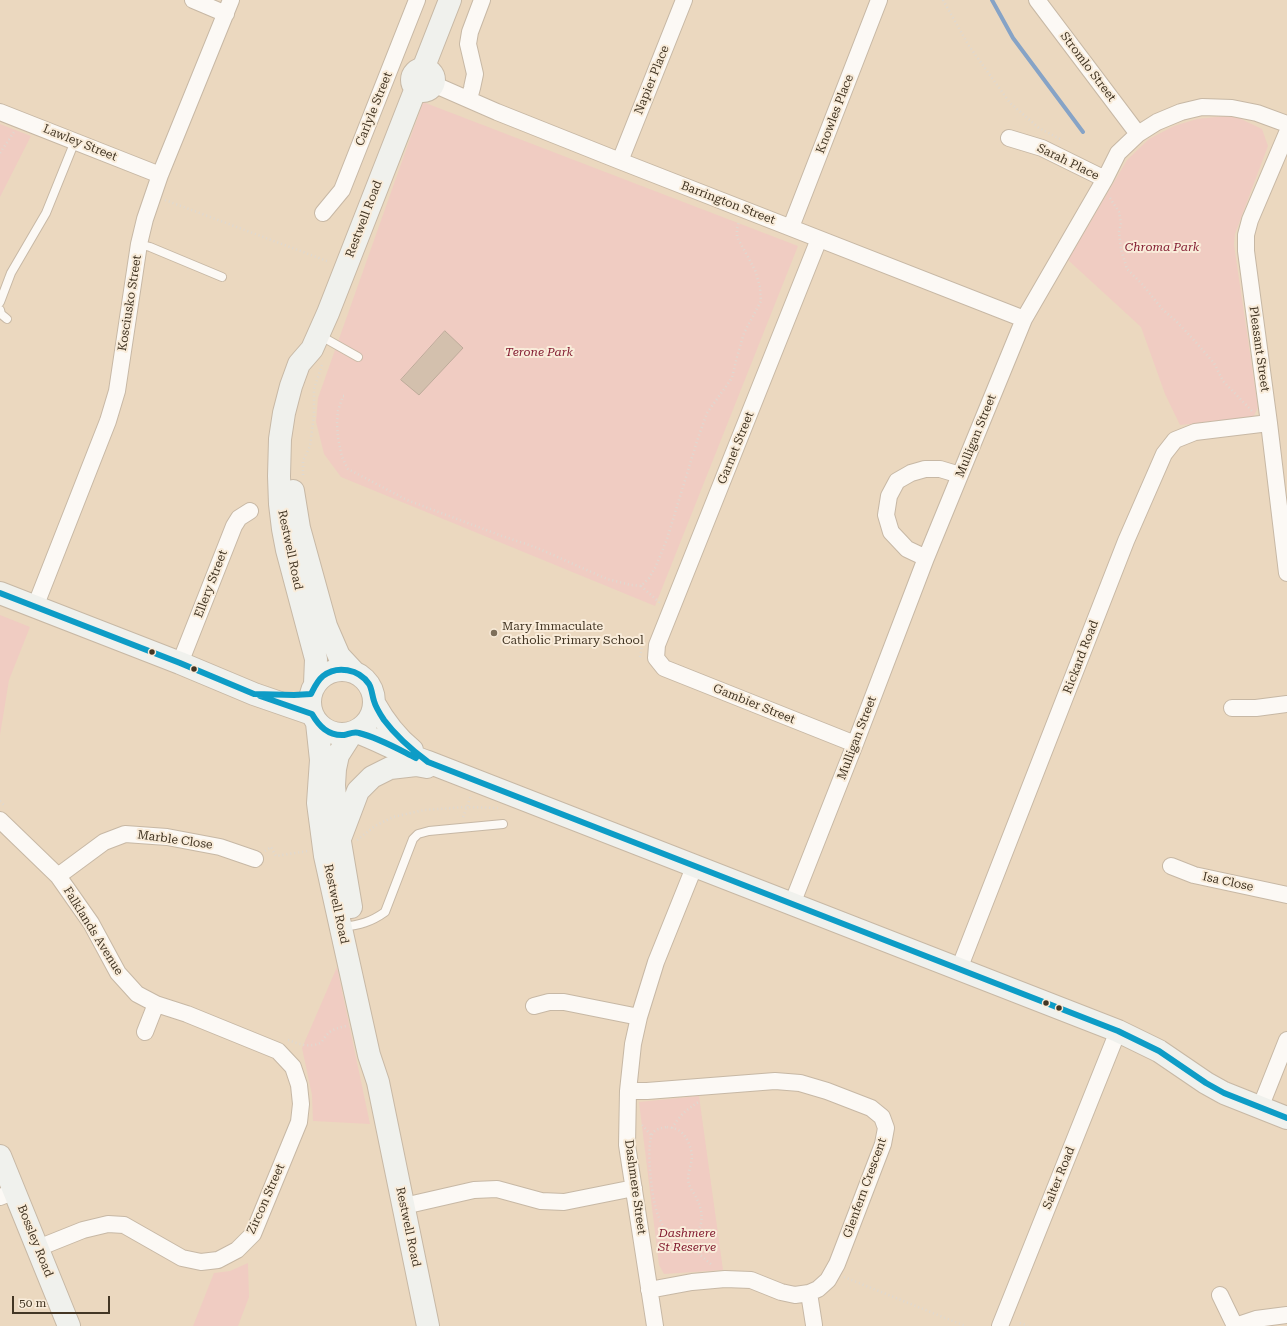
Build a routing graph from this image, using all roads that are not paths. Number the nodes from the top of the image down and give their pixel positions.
1 (193, 0) edge
2 (417, 0) edge
3 (450, 0) edge
4 (482, 0) edge
5 (684, 0) edge
6 (879, 0) edge
7 (1037, 0) edge
8 (228, 7) edge
9 (424, 80) junction
10 (469, 99) junction
11 (0, 112) edge
12 (1287, 124) edge
13 (1287, 133) edge
14 (1138, 134) junction
15 (1009, 138) dead end
16 (75, 141) junction
17 (620, 161) junction
18 (160, 175) junction
19 (1105, 180) junction
20 (323, 213) dead end
21 (791, 227) junction
22 (819, 238) junction
23 (139, 244) junction
24 (222, 277) dead end
25 (0, 302) edge
26 (0, 310) edge
27 (7, 319) dead end
28 (1024, 319) junction
29 (315, 342) junction
30 (358, 357) dead end
31 (1266, 423) junction
32 (960, 476) junction
33 (250, 511) dead end
34 (926, 558) junction
35 (1287, 573) edge
36 (0, 593) edge
37 (35, 606) junction
38 (656, 658) joint
39 (180, 663) junction
40 (353, 672) junction
41 (374, 703) junction
42 (314, 704) junction
43 (1287, 704) edge
44 (1232, 708) dead end
45 (354, 733) junction
46 (855, 744) junction
47 (428, 762) junction
48 (452, 772) junction
49 (3, 813) edge
50 (503, 824) dead end
51 (347, 840) junction
52 (255, 858) road end
53 (695, 865) junction
54 (1171, 866) dead end
55 (58, 876) junction
56 (1287, 895) edge
57 (792, 904) junction
58 (348, 927) junction
59 (959, 969) junction
60 (156, 1004) junction
61 (534, 1006) dead end
62 (639, 1017) junction
63 (1118, 1031) junction
64 (145, 1032) dead end
65 (1287, 1040) edge
66 (628, 1091) junction
67 (1260, 1108) junction
68 (1287, 1118) edge
69 (298, 1122) joint
70 (0, 1156) edge
71 (634, 1188) junction
72 (7, 1194) edge
73 (404, 1206) junction
74 (38, 1248) junction
75 (649, 1290) junction
76 (809, 1292) junction
77 (1220, 1295) dead end
78 (1287, 1315) edge
79 (814, 1325) edge
80 (69, 1326) edge
81 (428, 1326) edge
82 (655, 1326) edge
83 (1000, 1326) edge
84 (1235, 1326) edge

1 - 8 street
2 - 20 street, Carlyle Street
3 - 9 main road, Restwell Road
4 - 10 street
5 - 17 street, Napier Place
6 - 21 street, Knowles Place
7 - 14 street, Stromlo Street
8 - 18 street, Kosciusko Street
9 - 10 street, Barrington Street
9 - 29 main road, Restwell Road
10 - 17 street, Barrington Street
11 - 16 street, Lawley Street
12 - 14 street, Mulligan Street
13 - 31 street, Pleasant Street
14 - 19 street, Mulligan Street
15 - 19 street, Sarah Place
16 - 18 street, Lawley Street
16 - 25 lane
17 - 21 street, Barrington Street
18 - 23 street, Kosciusko Street
19 - 28 street, Mulligan Street
21 - 22 street, Barrington Street
22 - 28 street, Barrington Street
22 - 38 street, Garnet Street
23 - 24 lane
23 - 37 street, Kosciusko Street
26 - 27 lane
28 - 32 street, Mulligan Street
29 - 30 lane
29 - 40 main road, Restwell Road
29 - 42 main road, Restwell Road
31 - 35 street, Pleasant Street
31 - 59 street, Rickard Road
32 - 34 street, Mulligan Street
32 - 34 street
33 - 39 street, Ellery Street
34 - 46 street, Mulligan Street
36 - 37 main road
37 - 39 main road
38 - 46 street, Gambier Street
39 - 42 main road
40 - 41 main road
40 - 42 main road
41 - 45 main road
41 - 47 main road
42 - 45 main road
42 - 58 main road, Restwell Road
43 - 44 street
45 - 47 main road
45 - 51 main road, Restwell Road
46 - 57 street, Mulligan Street
47 - 48 main road
48 - 51 main road
48 - 53 main road
49 - 55 street, Falklands Avenue
50 - 58 lane
51 - 58 main road, Restwell Road
52 - 55 street, Marble Close
53 - 57 main road
53 - 62 street, Dashmere Street
54 - 56 street, Isa Close
55 - 60 street, Falklands Avenue
57 - 59 main road
58 - 73 main road, Restwell Road
59 - 63 main road
60 - 64 street
60 - 69 street, Falklands Avenue
61 - 62 street
62 - 66 street, Dashmere Street
63 - 67 main road
63 - 83 street, Salter Road
65 - 67 street
66 - 71 street, Dashmere Street
66 - 76 street, Glenfern Crescent
67 - 68 main road
69 - 74 street, Zircon Street
70 - 72 main road, Bossley Road
71 - 73 street
71 - 75 street, Dashmere Street
72 - 74 main road, Bossley Road
73 - 81 main road, Restwell Road
74 - 80 main road, Bossley Road
75 - 76 street, Glenfern Crescent
75 - 82 street, Dashmere Street
76 - 79 street
77 - 84 street
78 - 84 street

